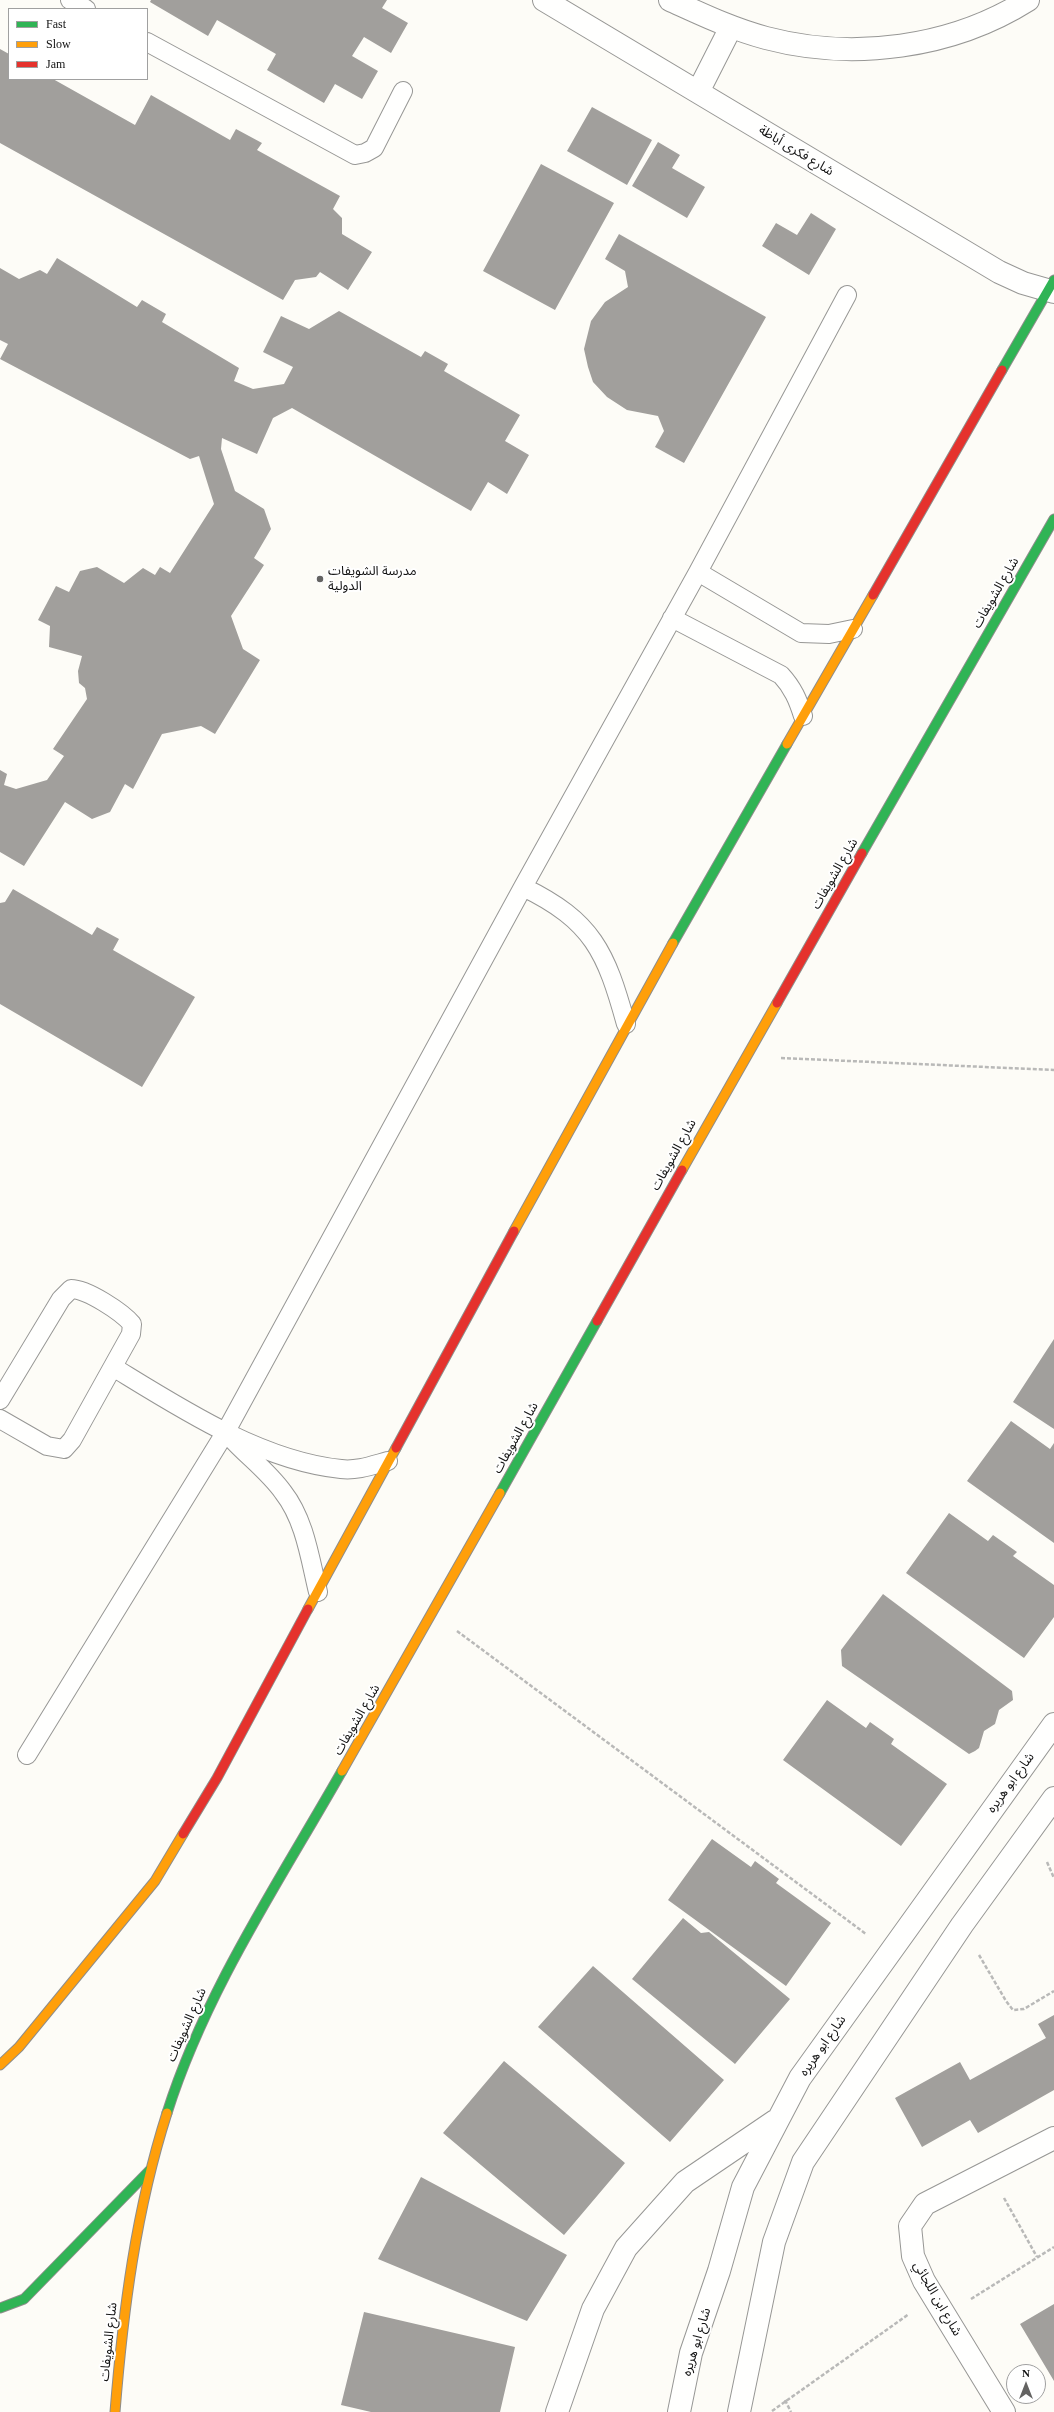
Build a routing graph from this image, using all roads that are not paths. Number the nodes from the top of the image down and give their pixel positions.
1 (70, 0) edge
2 (544, 0) edge
3 (670, 0) edge
4 (1028, 0) edge
5 (84, 8) edge
6 (731, 27) junction
7 (148, 43) edge
8 (402, 90) dead end
9 (698, 92) junction
10 (1052, 288) edge
11 (847, 295) dead end
12 (1054, 519) edge
13 (698, 572) junction
14 (672, 618) junction
15 (853, 629) junction
16 (803, 716) junction
17 (523, 887) junction
18 (626, 1024) junction
19 (113, 1367) junction
20 (0, 1400) edge
21 (0, 1419) edge
22 (225, 1432) junction
23 (388, 1461) junction
24 (318, 1592) junction
25 (1054, 1724) edge
26 (27, 1755) dead end
27 (1054, 1798) edge
28 (0, 2065) edge
29 (776, 2121) junction
30 (1054, 2138) edge
31 (150, 2170) junction
32 (0, 2308) edge
33 (115, 2412) edge
34 (557, 2412) edge
35 (678, 2412) edge
36 (739, 2412) edge
37 (1004, 2412) edge

1 - 5 lane
2 - 9 street, شارع فكرى أباظة
3 - 6 street
4 - 6 street
6 - 9 street
7 - 8 lane
9 - 10 street, شارع فكرى أباظة
10 - 15 main road
11 - 13 lane
12 - 31 main road, شارع الشويفات
13 - 14 lane
13 - 15 lane
14 - 16 lane
14 - 17 lane
15 - 16 main road
16 - 18 main road
17 - 18 lane
17 - 22 lane
18 - 23 main road
19 - 20 lane
19 - 21 lane
19 - 22 lane
22 - 23 lane
22 - 24 lane
22 - 26 lane
23 - 24 main road
24 - 28 main road
25 - 29 street, شارع ابو هريره
27 - 36 street
29 - 34 street
29 - 35 street, شارع ابو هريره
30 - 37 street, شارع ابن اللجائي
31 - 32 main road
31 - 33 main road, شارع الشويفات

